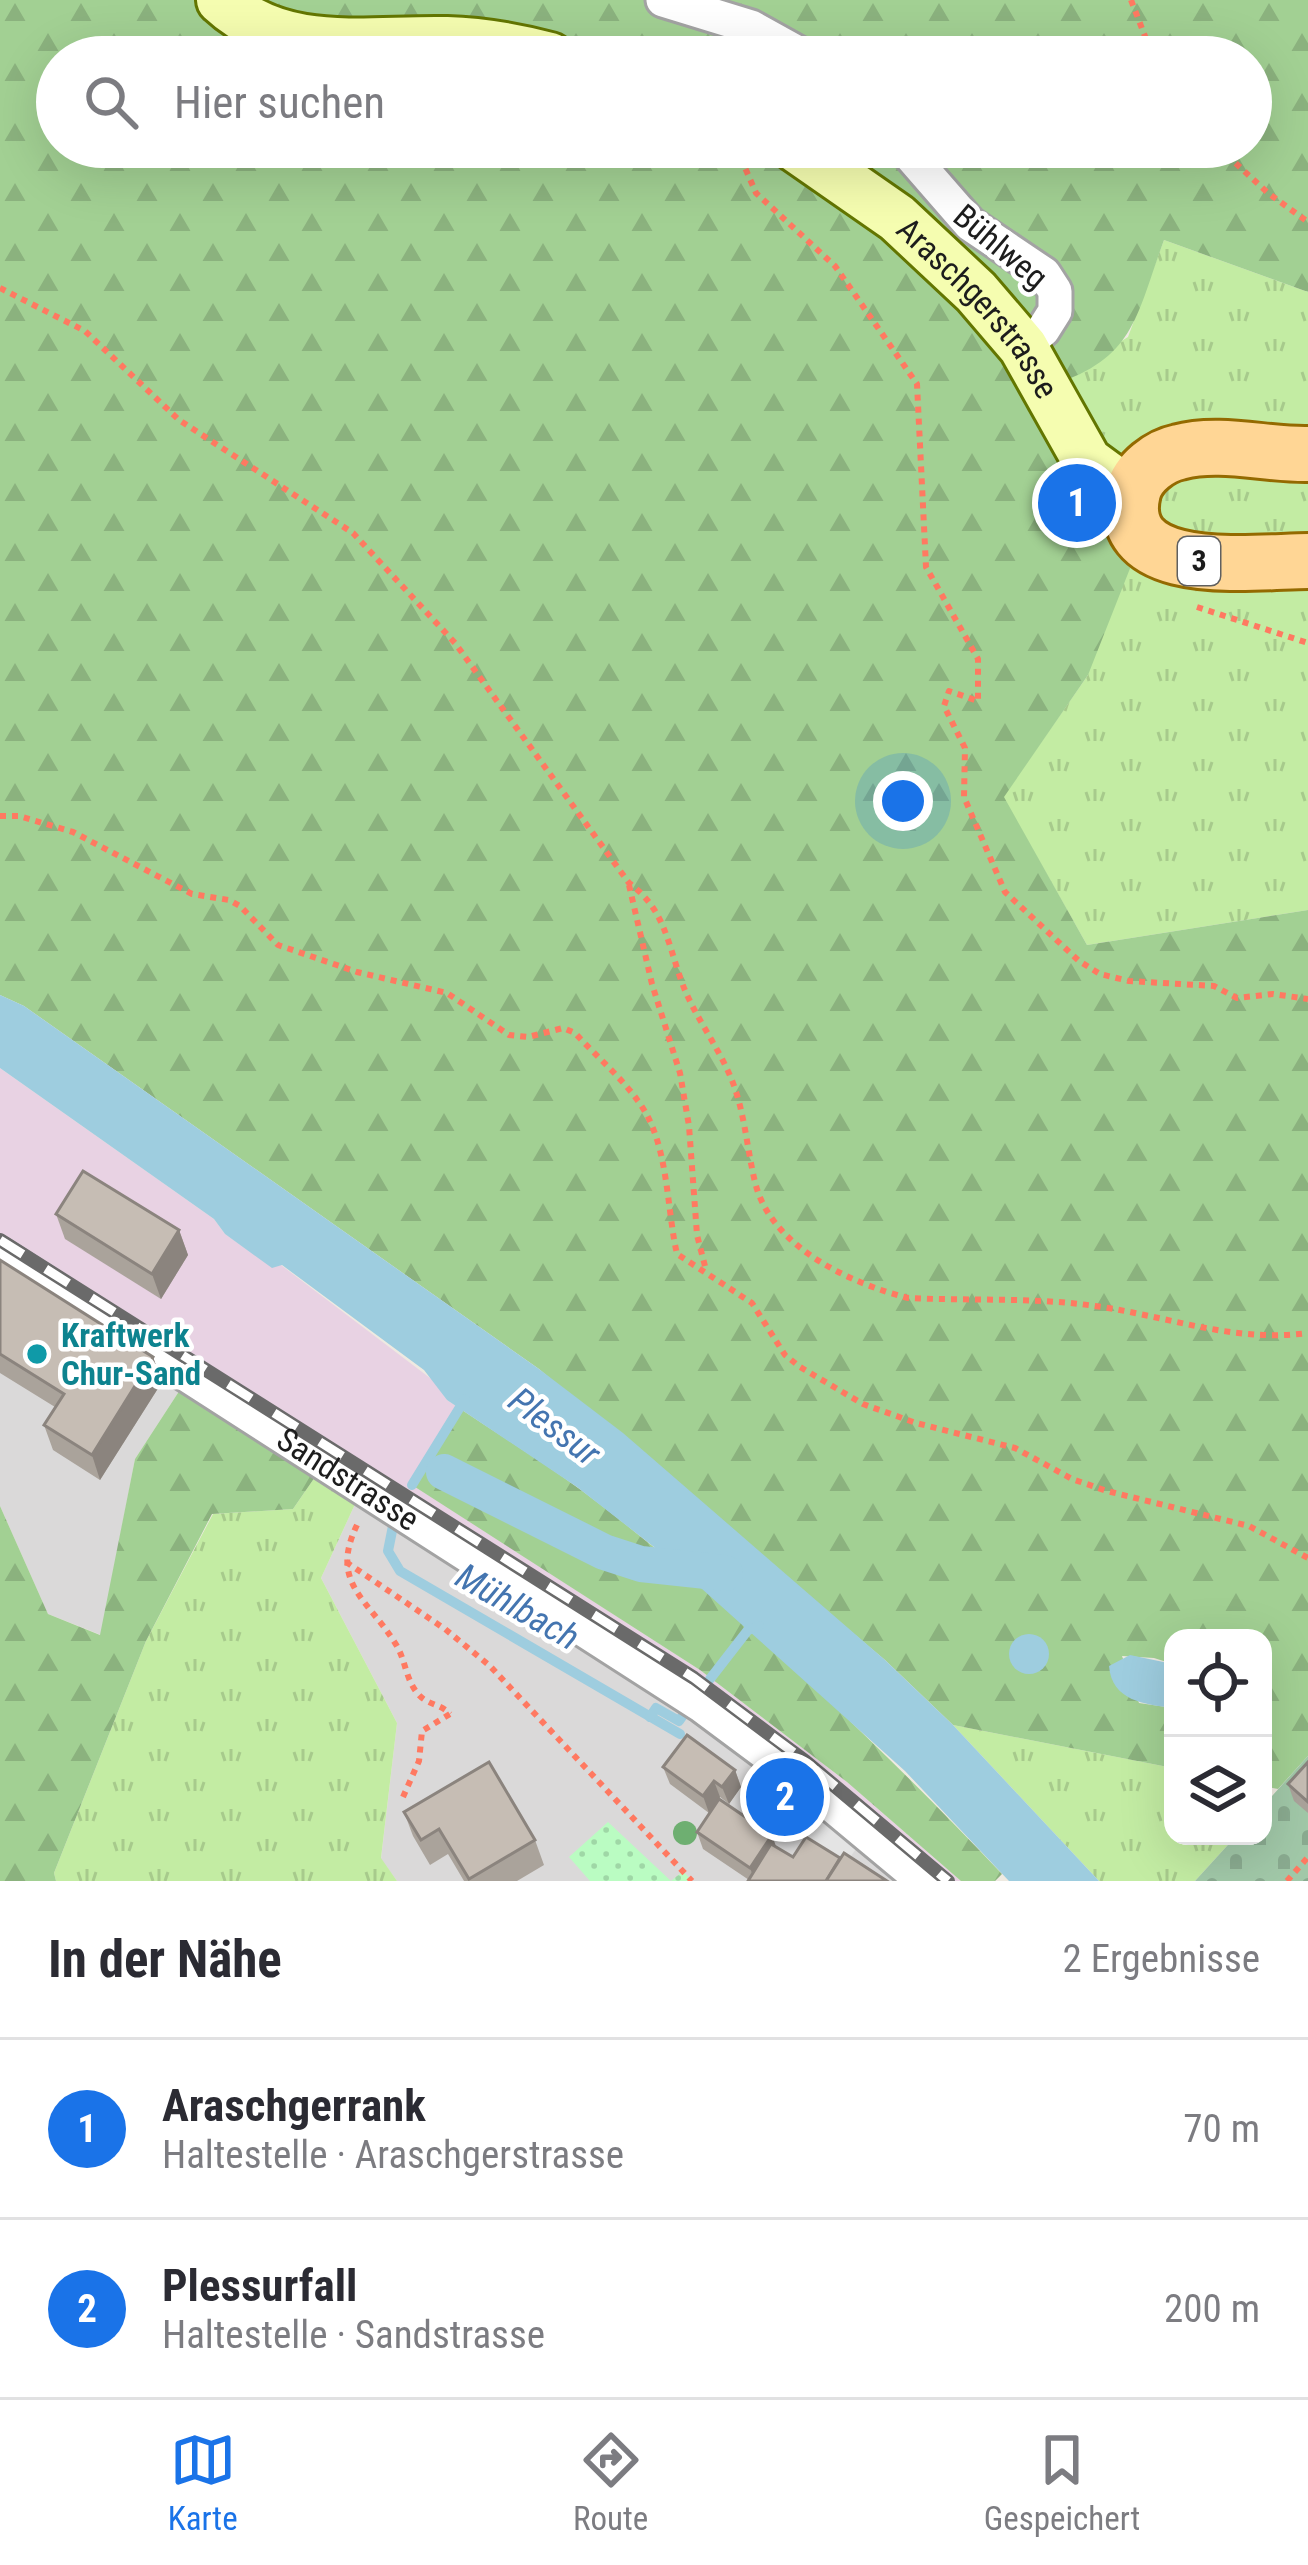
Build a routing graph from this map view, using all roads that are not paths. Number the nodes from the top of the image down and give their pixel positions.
1 (221, 0) edge
2 (663, 0) edge
3 (287, 36) edge
4 (767, 36) edge
5 (827, 168) edge
6 (921, 168) edge
7 (1023, 347) junction
8 (1308, 454) edge
9 (1132, 494) junction
10 (1308, 560) edge
11 (0, 1255) edge
12 (923, 1881) edge

1 - 3 street
2 - 4 street
5 - 7 street, Araschgerstrasse
6 - 7 street, Bühlweg
7 - 9 street, Araschgerstrasse
8 - 9 main road
9 - 10 main road, 3
11 - 12 street, Sandstrasse

